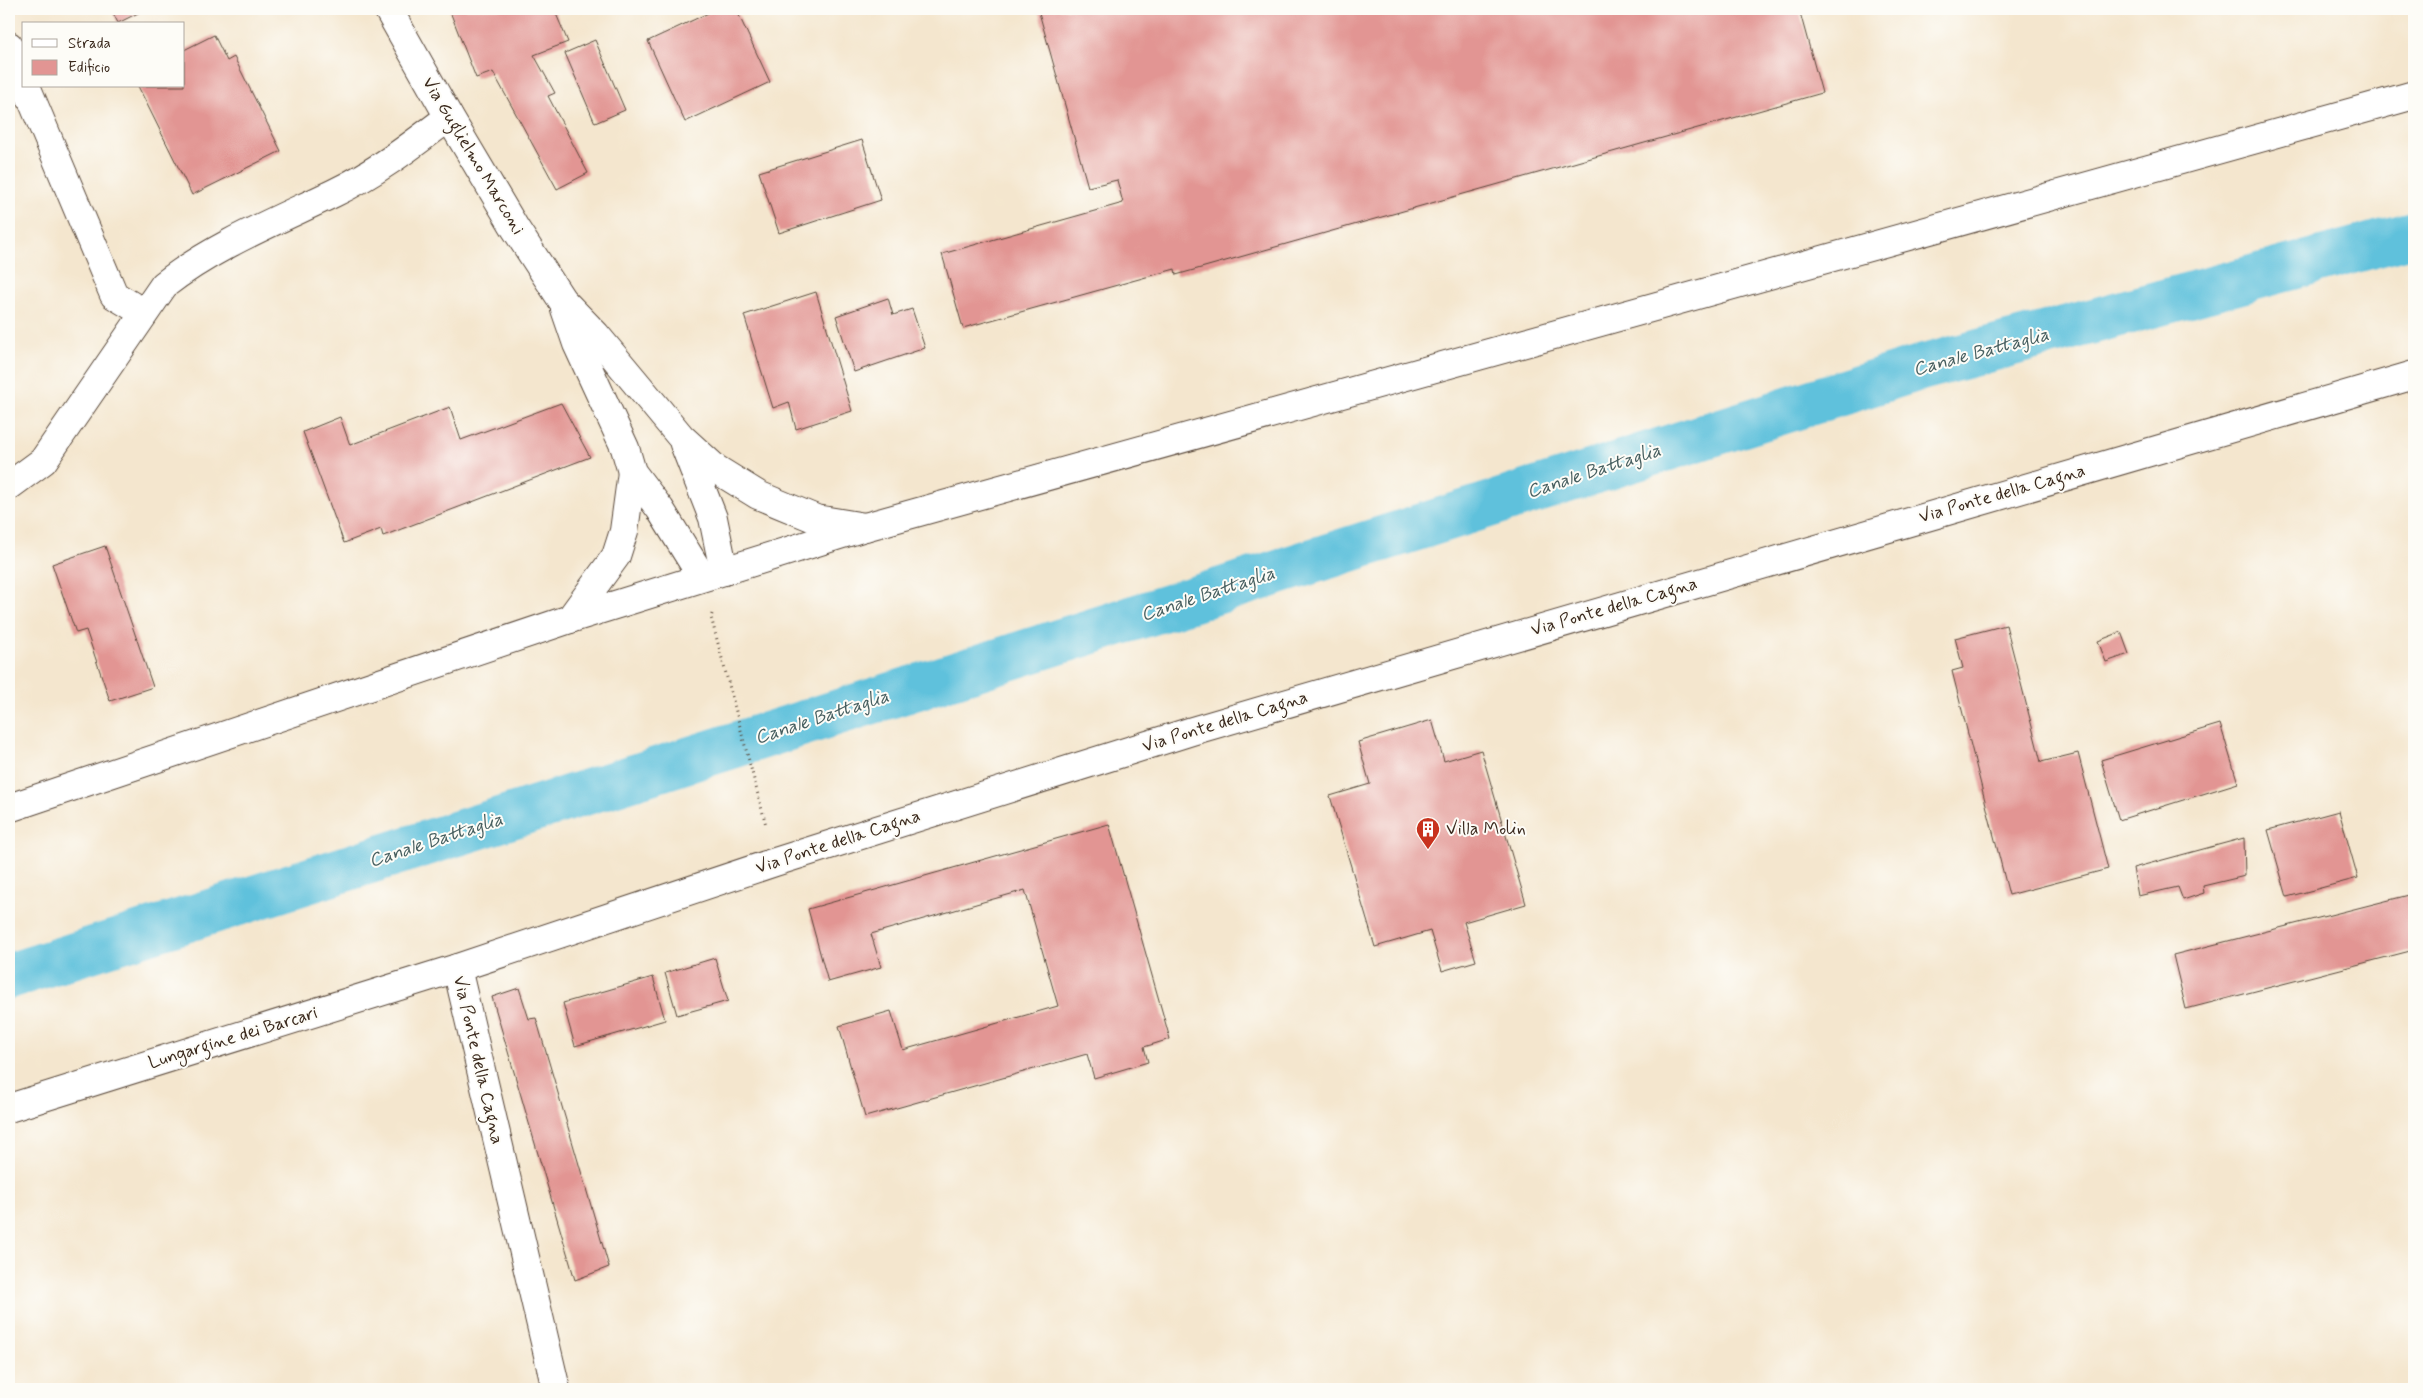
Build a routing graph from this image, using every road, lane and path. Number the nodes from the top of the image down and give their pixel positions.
1 (388, 9) edge
2 (9, 46) edge
3 (22, 76) edge
4 (27, 88) edge
5 (2414, 96) edge
6 (449, 117) junction
7 (562, 300) junction
8 (144, 313) junction
9 (2414, 375) edge
10 (681, 437) junction
11 (632, 472) junction
12 (9, 486) edge
13 (865, 527) junction
14 (713, 574) junction
15 (711, 617) dead end
16 (570, 619) junction
17 (9, 808) edge
18 (766, 824) dead end
19 (458, 968) junction
20 (9, 1108) edge
21 (556, 1389) edge

1 - 6 street, Via Guglielmo Marconi
2 - 3 street
4 - 8 street
5 - 13 street
6 - 7 street, Via Guglielmo Marconi
6 - 8 street
7 - 10 street, Via Guglielmo Marconi
7 - 11 street, Via Guglielmo Marconi
8 - 12 street
9 - 19 street, Via Ponte della Cagna
10 - 13 street, Via Guglielmo Marconi
10 - 14 street, Via Guglielmo Marconi
11 - 14 street, Via Guglielmo Marconi
11 - 16 street, Via Guglielmo Marconi
13 - 14 street
14 - 16 street
15 - 18 path
16 - 17 street
19 - 20 street, Lungargine dei Barcari
19 - 21 street, Via Ponte della Cagna

